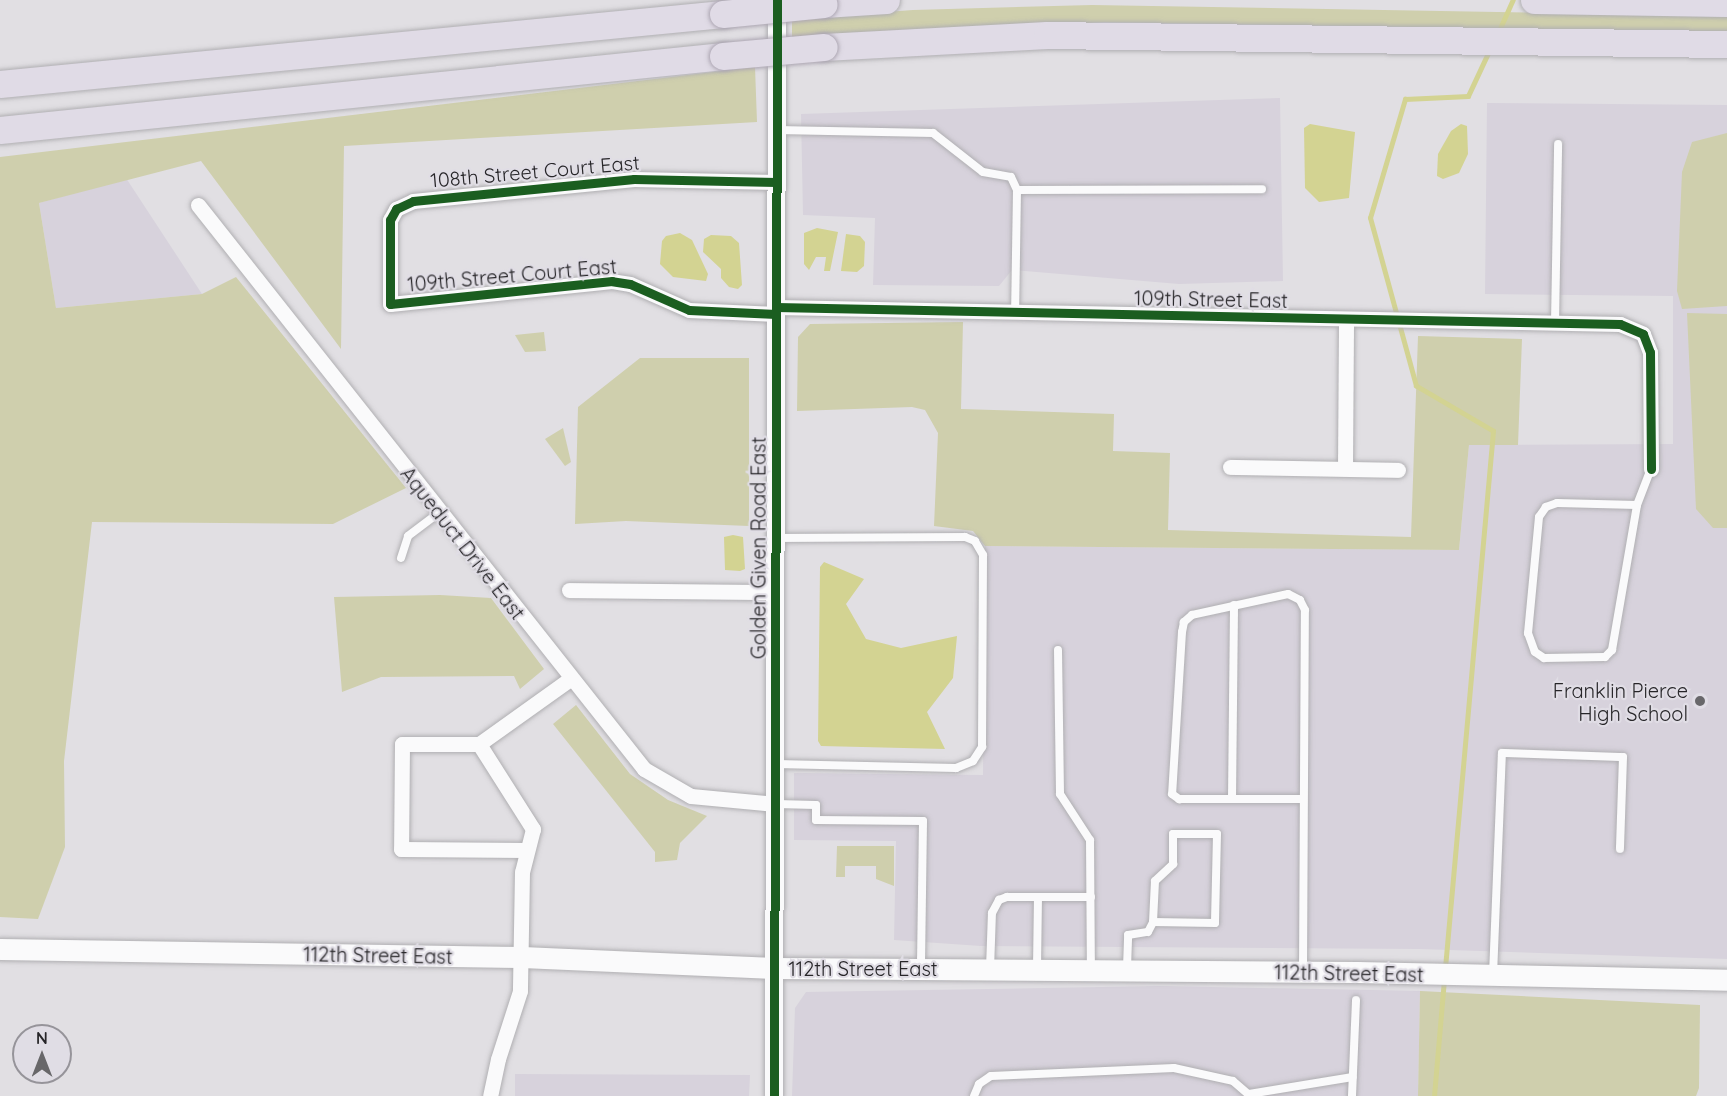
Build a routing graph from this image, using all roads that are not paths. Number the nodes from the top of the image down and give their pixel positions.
1 (777, 0) edge
2 (886, 0) edge
3 (1534, 0) edge
4 (1727, 3) edge
5 (1727, 44) edge
6 (0, 84) edge
7 (0, 130) edge
8 (777, 130) junction
9 (1558, 144) dead end
10 (776, 182) junction
11 (1262, 189) dead end
12 (1017, 190) junction
13 (198, 205) dead end
14 (390, 304) joint
15 (776, 311) junction
16 (1015, 312) junction
17 (1346, 320) junction
18 (1554, 323) junction
19 (1230, 467) dead end
20 (1345, 468) junction
21 (1651, 469) joint
22 (1398, 470) dead end
23 (1637, 505) junction
24 (439, 513) junction
25 (776, 538) junction
26 (401, 558) dead end
27 (569, 590) dead end
28 (776, 592) junction
29 (1234, 605) junction
30 (1058, 650) dead end
31 (564, 684) junction
32 (479, 744) junction
33 (776, 764) junction
34 (1232, 799) junction
35 (1303, 799) junction
36 (776, 804) junction
37 (1620, 849) dead end
38 (526, 850) junction
39 (1038, 897) junction
40 (1091, 897) junction
41 (1153, 922) junction
42 (0, 949) edge
43 (522, 957) junction
44 (774, 968) junction
45 (921, 969) junction
46 (990, 969) junction
47 (1037, 969) junction
48 (1091, 969) junction
49 (1127, 970) junction
50 (1303, 971) junction
51 (1493, 976) junction
52 (1727, 980) edge
53 (1356, 1000) dead end
54 (1353, 1077) junction
55 (1250, 1095) edge
56 (490, 1096) edge
57 (774, 1096) edge
58 (974, 1096) edge
59 (1352, 1096) edge

1 - 8 street, Golden Given Road East
2 - 6 highway, bridge
3 - 4 highway
5 - 7 highway, bridge
8 - 10 street, Golden Given Road East
8 - 12 lane
9 - 18 lane
10 - 14 street, 108th Street Court East
10 - 15 street, Golden Given Road East
11 - 12 lane
12 - 16 lane
13 - 24 street, Aqueduct Drive East
14 - 15 street, 109th Street Court East
15 - 16 street, 109th Street East
15 - 25 street, Golden Given Road East
16 - 17 street, 109th Street East
17 - 18 street, 109th Street East
17 - 20 street
18 - 21 street, 109th Street East
19 - 20 street
20 - 22 street
21 - 23 lane
23 - 23 lane
24 - 26 lane
24 - 31 street, Aqueduct Drive East
25 - 28 street, Golden Given Road East
25 - 33 lane
27 - 28 street
28 - 33 street, Golden Given Road East
29 - 34 lane
29 - 34 lane
29 - 35 lane
30 - 40 lane
31 - 32 street
31 - 36 street, Aqueduct Drive East
32 - 38 street
32 - 38 street
33 - 36 street, Golden Given Road East
34 - 35 lane
35 - 50 lane
36 - 44 street, Golden Given Road East
36 - 45 lane
37 - 51 lane
38 - 43 street
39 - 40 lane
39 - 46 lane
39 - 47 lane
40 - 48 lane
41 - 41 lane
41 - 49 lane
42 - 43 main road, 112th Street East
43 - 44 main road, 112th Street East
43 - 56 street
44 - 45 main road, 112th Street East
44 - 57 street, Golden Given Road East
45 - 46 main road, 112th Street East
46 - 47 main road, 112th Street East
47 - 48 main road, 112th Street East
48 - 49 main road, 112th Street East
49 - 50 main road, 112th Street East
50 - 51 main road, 112th Street East
51 - 52 main road, 112th Street East
53 - 54 lane
54 - 55 lane
54 - 59 lane
55 - 58 lane

